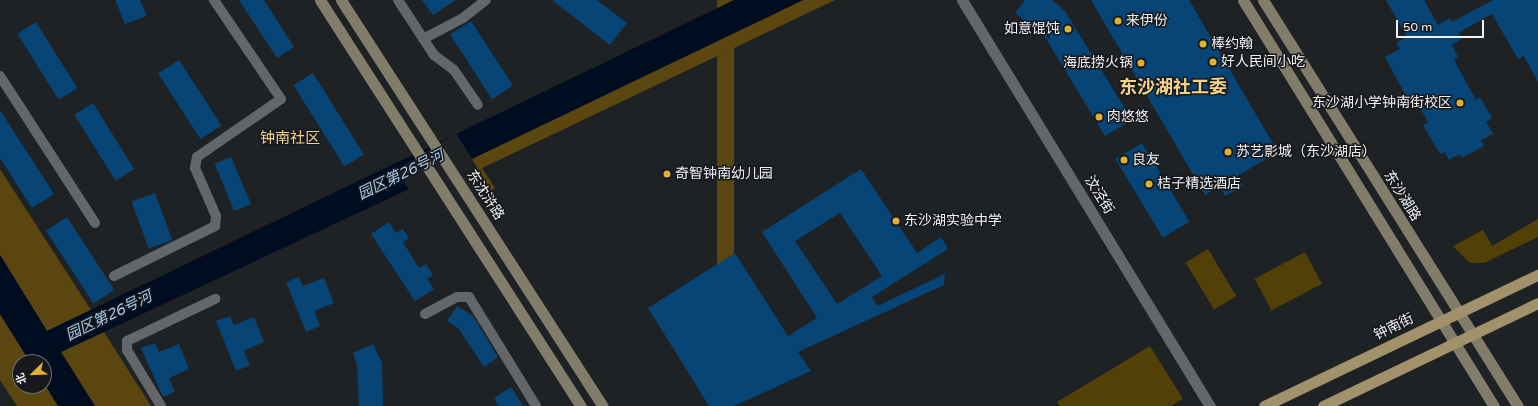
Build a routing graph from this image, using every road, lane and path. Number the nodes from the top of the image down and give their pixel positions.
1 (214, 0) edge
2 (320, 0) edge
3 (341, 0) edge
4 (398, 0) edge
5 (486, 0) edge
6 (962, 0) edge
7 (1243, 0) edge
8 (1263, 0) edge
9 (423, 39) junction
10 (0, 76) edge
11 (478, 105) dead end
12 (95, 223) dead end
13 (1538, 275) edge
14 (114, 276) dead end
15 (215, 299) dead end
16 (1538, 303) edge
17 (1460, 313) junction
18 (425, 314) dead end
19 (1442, 321) junction
20 (1474, 333) junction
21 (1456, 342) junction
22 (161, 406) edge
23 (536, 406) edge
24 (580, 406) edge
25 (603, 406) edge
26 (1210, 406) edge
27 (1264, 406) edge
28 (1323, 406) edge
29 (1494, 406) edge
30 (1518, 406) edge

1 - 14 street
2 - 24 main road
3 - 25 main road, 东沈浒路
4 - 9 street
5 - 9 street
6 - 26 street, 汶泾街
7 - 19 main road
8 - 17 main road, 东沙湖路
9 - 11 street
10 - 12 street
13 - 17 main road, 钟南街
15 - 22 street
16 - 20 main road
17 - 19 main road, 钟南街
17 - 20 main road, 东沙湖路
18 - 23 street
19 - 21 main road
19 - 27 main road, 钟南街
20 - 21 main road
20 - 30 main road, 东沙湖路
21 - 28 main road
21 - 29 main road

